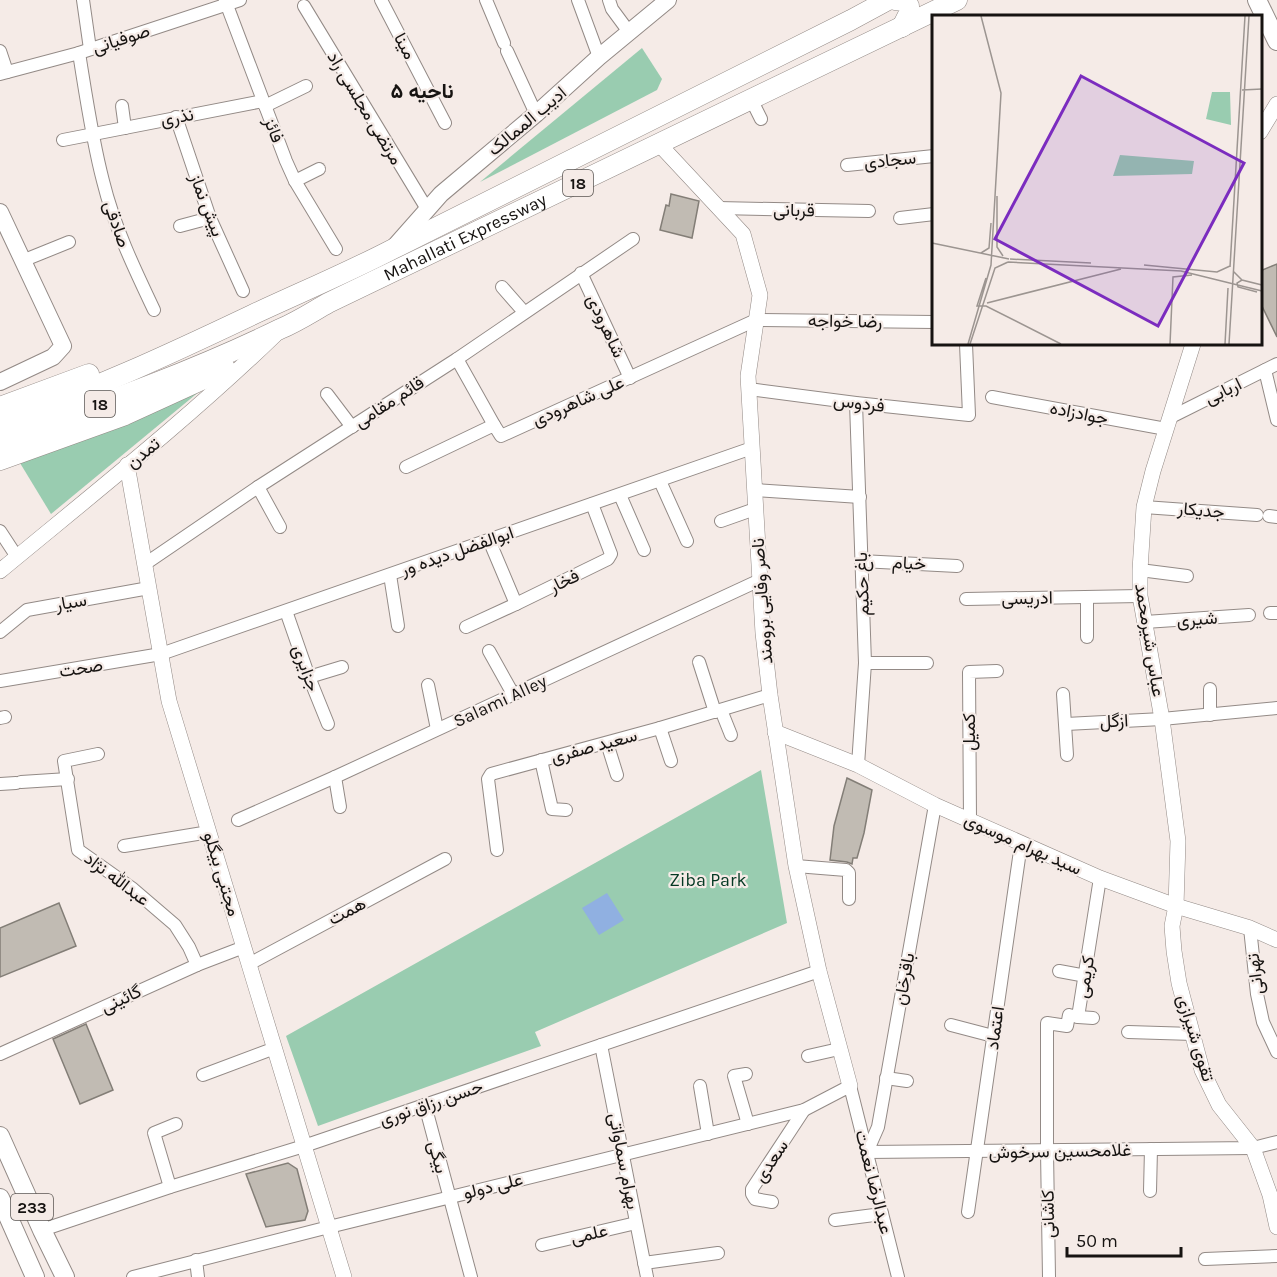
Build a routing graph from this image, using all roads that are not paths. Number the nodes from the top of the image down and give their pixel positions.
1 (83, 0) edge
2 (240, 0) edge
3 (381, 0) edge
4 (486, 0) edge
5 (578, 0) edge
6 (609, 0) edge
7 (668, 0) edge
8 (888, 0) edge
9 (896, 0) edge
10 (957, 0) edge
11 (1257, 0) edge
12 (226, 2) edge
13 (304, 6) dead end
14 (902, 27) junction
15 (629, 32) junction
16 (1277, 41) edge
17 (0, 51) edge
18 (84, 51) junction
19 (599, 57) junction
20 (4, 73) edge
21 (306, 86) dead end
22 (751, 99) junction
23 (264, 104) junction
24 (1277, 104) edge
25 (122, 106) dead end
26 (536, 114) junction
27 (176, 117) junction
28 (761, 119) dead end
29 (445, 123) dead end
30 (125, 128) junction
31 (1262, 129) edge
32 (92, 135) junction
33 (63, 140) dead end
34 (659, 144) junction
35 (932, 156) edge
36 (847, 165) dead end
37 (319, 169) dead end
38 (295, 181) junction
39 (718, 208) junction
40 (427, 209) junction
41 (869, 211) dead end
42 (932, 214) edge
43 (210, 218) junction
44 (900, 218) dead end
45 (2, 220) edge
46 (180, 226) dead end
47 (633, 239) dead end
48 (69, 242) dead end
49 (336, 249) dead end
50 (393, 249) junction
51 (22, 261) junction
52 (581, 273) junction
53 (502, 287) dead end
54 (243, 291) dead end
55 (154, 310) dead end
56 (524, 312) junction
57 (756, 320) junction
58 (932, 322) edge
59 (282, 329) junction
60 (966, 345) edge
61 (1193, 345) edge
62 (190, 346) junction
63 (457, 359) junction
64 (1277, 364) edge
65 (1265, 370) junction
66 (630, 378) junction
67 (0, 382) edge
68 (748, 389) junction
69 (327, 394) dead end
70 (993, 397) dead end
71 (855, 403) junction
72 (0, 407) edge
73 (1277, 420) edge
74 (0, 422) edge
75 (1168, 423) junction
76 (494, 425) junction
77 (352, 427) junction
78 (0, 440) edge
79 (752, 448) junction
80 (0, 460) edge
81 (127, 465) junction
82 (406, 467) dead end
83 (660, 480) junction
84 (258, 487) junction
85 (755, 490) junction
86 (620, 495) junction
87 (860, 497) junction
88 (592, 504) junction
89 (1144, 507) junction
90 (755, 509) junction
91 (1268, 516) edge
92 (721, 521) dead end
93 (280, 527) dead end
94 (0, 531) edge
95 (489, 540) junction
96 (687, 541) dead end
97 (644, 550) dead end
98 (17, 557) junction
99 (861, 561) junction
100 (145, 564) junction
101 (957, 566) dead end
102 (1140, 570) junction
103 (0, 571) edge
104 (390, 575) junction
105 (1187, 576) dead end
106 (760, 580) junction
107 (149, 588) junction
108 (1140, 596) junction
109 (1087, 597) junction
110 (966, 599) dead end
111 (516, 604) junction
112 (286, 611) junction
113 (1249, 615) dead end
114 (1145, 622) junction
115 (398, 626) dead end
116 (466, 627) dead end
117 (0, 632) edge
118 (1087, 638) dead end
119 (489, 651) dead end
120 (161, 654) junction
121 (699, 662) dead end
122 (865, 663) junction
123 (927, 663) dead end
124 (342, 667) dead end
125 (997, 671) dead end
126 (309, 677) junction
127 (0, 681) edge
128 (428, 685) dead end
129 (1210, 689) dead end
130 (513, 694) junction
131 (1063, 694) dead end
132 (770, 695) junction
133 (1277, 708) edge
134 (718, 711) junction
135 (1210, 715) junction
136 (1162, 719) junction
137 (328, 724) dead end
138 (1066, 724) junction
139 (660, 728) junction
140 (437, 729) junction
141 (775, 732) junction
142 (730, 735) dead end
143 (607, 742) junction
144 (98, 754) dead end
145 (1068, 755) dead end
146 (541, 760) junction
147 (671, 760) dead end
148 (858, 765) junction
149 (617, 775) dead end
150 (335, 777) junction
151 (68, 779) junction
152 (0, 784) edge
153 (935, 805) junction
154 (340, 807) dead end
155 (566, 810) dead end
156 (238, 820) dead end
157 (970, 820) junction
158 (209, 832) junction
159 (1022, 844) junction
160 (124, 846) dead end
161 (497, 850) dead end
162 (445, 859) dead end
163 (796, 866) junction
164 (1100, 878) junction
165 (849, 899) dead end
166 (1176, 906) junction
167 (1250, 928) junction
168 (1277, 940) edge
169 (244, 947) junction
170 (249, 964) junction
171 (196, 965) junction
172 (819, 971) junction
173 (1059, 971) dead end
174 (1086, 976) junction
175 (1078, 1017) junction
176 (1093, 1018) dead end
177 (951, 1024) dead end
178 (1128, 1032) dead end
179 (1193, 1034) junction
180 (993, 1036) junction
181 (601, 1045) junction
182 (275, 1048) junction
183 (839, 1049) junction
184 (1277, 1052) edge
185 (0, 1054) edge
186 (808, 1056) dead end
187 (746, 1074) dead end
188 (203, 1075) dead end
189 (886, 1078) junction
190 (907, 1081) dead end
191 (700, 1086) dead end
192 (850, 1086) junction
193 (425, 1105) junction
194 (804, 1110) junction
195 (176, 1124) dead end
196 (748, 1124) junction
197 (708, 1134) junction
198 (0, 1136) edge
199 (1277, 1143) edge
200 (304, 1146) junction
201 (1253, 1148) junction
202 (1151, 1149) junction
203 (1047, 1151) junction
204 (867, 1152) junction
205 (977, 1152) junction
206 (623, 1155) junction
207 (170, 1187) junction
208 (1150, 1191) dead end
209 (449, 1197) junction
210 (0, 1198) edge
211 (772, 1202) dead end
212 (968, 1212) dead end
213 (882, 1214) junction
214 (835, 1220) dead end
215 (636, 1223) junction
216 (328, 1227) junction
217 (1277, 1227) edge
218 (42, 1230) junction
219 (542, 1245) dead end
220 (718, 1253) dead end
221 (1277, 1256) edge
222 (1205, 1258) dead end
223 (196, 1260) junction
224 (644, 1263) junction
225 (35, 1277) edge
226 (65, 1277) edge
227 (133, 1277) edge
228 (198, 1277) edge
229 (344, 1277) edge
230 (471, 1277) edge
231 (647, 1277) edge
232 (898, 1277) edge
233 (1049, 1277) edge

1 - 18 street, صادقی
2 - 12 street, صوفیانی
3 - 29 street, مینا
4 - 26 street
5 - 19 street
6 - 15 street
7 - 15 main road, ادیب الممالک
8 - 50 highway, Mahallati Expressway / 18
9 - 14 highway
10 - 14 highway, Mahallati Expressway / 18
11 - 16 main road
12 - 18 street, صوفیانی
12 - 23 street, فائز
13 - 40 street, مرتضی مجلسی راد
14 - 22 highway, Mahallati Expressway / 18
15 - 19 main road, ادیب الممالک
17 - 20 street
18 - 20 street, صوفیانی
18 - 32 street, صادقی
19 - 26 main road, ادیب الممالک
21 - 23 street, نذری
22 - 28 street
22 - 34 highway, Mahallati Expressway / 18
23 - 27 street, نذری
23 - 38 street, فائز
24 - 31 street
25 - 30 street
26 - 40 main road, ادیب الممالک
27 - 30 street, نذری
27 - 43 street, پیش نماز
30 - 32 street, نذری
32 - 33 street
32 - 55 street, صادقی
34 - 39 street, ناصر وفایی برومند
34 - 59 highway, Mahallati Expressway / 18
35 - 36 street, سجادی
37 - 38 street
38 - 49 street, فائز
39 - 41 street, قربانی
39 - 57 street, ناصر وفایی برومند
40 - 50 main road, ادیب الممالک
42 - 44 street
43 - 46 street
43 - 54 street, پیش نماز
45 - 51 main road
47 - 52 street, قائم مقامی
48 - 51 street
50 - 62 highway, Mahallati Expressway / 18
51 - 67 main road
52 - 56 street, قائم مقامی
52 - 66 street, شاهرودی
53 - 56 street
56 - 63 street, قائم مقامی
57 - 58 street, رضا خواجه
57 - 66 street, علی شاهرودی
57 - 68 street, ناصر وفایی برومند
59 - 78 highway, Mahallati Expressway / 18
59 - 80 highway
59 - 81 street, تمدن
60 - 71 street, فردوس
61 - 75 street, عباس شیرمحمد
62 - 72 highway
62 - 74 highway, Mahallati Expressway / 18
63 - 76 street
63 - 77 street, قائم مقامی
64 - 65 street, اربابی
65 - 73 street
65 - 75 street, اربابی
66 - 76 street, علی شاهرودی
68 - 71 street, فردوس
68 - 79 street, ناصر وفایی برومند
69 - 77 street
70 - 75 street, جوادزاده
71 - 87 street, باغ حکیم
75 - 89 street, عباس شیرمحمد
76 - 82 street
77 - 84 street, قائم مقامی
79 - 83 street, ابوالفضل دیده ور
79 - 85 street, ناصر وفایی برومند
81 - 98 street, تمدن
81 - 100 street, مجتبی بیگلو
83 - 86 street, ابوالفضل دیده ور
83 - 96 street
84 - 93 street
84 - 100 street, قائم مقامی
85 - 87 street
85 - 90 street, ناصر وفایی برومند
86 - 88 street, ابوالفضل دیده ور
86 - 97 street
87 - 99 street, باغ حکیم
88 - 95 street, ابوالفضل دیده ور
88 - 111 street, فخار
89 - 91 street, جدیکار
89 - 102 street, عباس شیرمحمد
90 - 92 street
90 - 106 street, ناصر وفایی برومند
94 - 98 street
95 - 104 street, ابوالفضل دیده ور
95 - 111 street
98 - 103 street, تمدن
99 - 101 street, خیام
99 - 122 street, باغ حکیم
100 - 107 street, مجتبی بیگلو
102 - 105 street
102 - 108 street, عباس شیرمحمد
104 - 112 street, ابوالفضل دیده ور
104 - 115 street
106 - 130 street, Salami Alley
106 - 132 street, ناصر وفایی برومند
107 - 117 street, سیار
107 - 120 street, مجتبی بیگلو
108 - 109 street, ادریسی
108 - 114 street, عباس شیرمحمد
109 - 110 street, ادریسی
109 - 118 street
111 - 116 street, فخار
112 - 120 street, ابوالفضل دیده ور
112 - 126 street, جزایری
113 - 114 street, شیری
114 - 136 street, عباس شیرمحمد
119 - 130 street
120 - 127 street, صحت
120 - 158 street, مجتبی بیگلو
121 - 134 street
122 - 123 street
122 - 148 street, باغ حکیم
124 - 126 street
125 - 157 street, کمیل
126 - 137 street, جزایری
128 - 140 street
129 - 135 street
130 - 140 street, Salami Alley
131 - 138 street
132 - 134 street, سعید صفری
132 - 141 street, ناصر وفایی برومند
133 - 135 street, ازگل
134 - 139 street, سعید صفری
134 - 142 street
135 - 136 street, ازگل
136 - 138 street, ازگل
136 - 166 street, عباس شیرمحمد
138 - 145 street
139 - 143 street, سعید صفری
139 - 147 street
140 - 150 street, Salami Alley
141 - 148 street, سید بهرام موسوی
141 - 163 street, ناصر وفایی برومند
143 - 146 street, سعید صفری
143 - 149 street
144 - 151 street, عبدالله نژاد
146 - 155 street
146 - 161 street, سعید صفری
148 - 153 street, سید بهرام موسوی
150 - 154 street
150 - 156 street, Salami Alley
151 - 152 street
151 - 171 street, عبدالله نژاد
153 - 157 street, سید بهرام موسوی
153 - 189 street, باقرخان
157 - 159 street, سید بهرام موسوی
158 - 160 street
158 - 169 street, مجتبی بیگلو
159 - 164 street, سید بهرام موسوی
159 - 180 street, اعتماد
162 - 170 street, همت
163 - 165 street
163 - 172 street, ناصر وفایی برومند
164 - 166 street, سید بهرام موسوی
164 - 174 street, کریمی
166 - 167 street, سید بهرام موسوی
166 - 179 street, تقوی شیرازی
167 - 168 street, سید بهرام موسوی
167 - 184 street, تهرانی
169 - 170 street, مجتبی بیگلو
169 - 171 street, گائینی
170 - 182 street, مجتبی بیگلو
171 - 185 street, گائینی
172 - 181 street, حسن رزاق نوری
172 - 183 street, ناصر وفایی برومند
173 - 174 street
174 - 175 street, کریمی
175 - 176 street
175 - 203 street, کریمی
177 - 180 street
178 - 179 street
179 - 201 street, تقوی شیرازی
180 - 205 street, اعتماد
181 - 193 street, حسن رزاق نوری
181 - 206 street, بهرام سماواتی
182 - 188 street
182 - 200 street, مجتبی بیگلو
183 - 186 street
183 - 192 street, ناصر وفایی برومند
187 - 196 street
189 - 190 street
189 - 204 street, باقرخان
191 - 197 street
192 - 194 street, علی دولو
192 - 204 street, عبدالرضا نعمت
193 - 200 street, حسن رزاق نوری
193 - 209 street, بیگی
194 - 196 street, علی دولو
194 - 211 street, سعدی
195 - 207 street
196 - 197 street, علی دولو
197 - 206 street, علی دولو
198 - 218 main road, 233
199 - 201 street
200 - 207 street, حسن رزاق نوری
200 - 216 street, مجتبی بیگلو
201 - 202 street, غلامحسین سرخوش
201 - 217 street, تقوی شیرازی
202 - 203 street, غلامحسین سرخوش
202 - 208 street
203 - 205 street, غلامحسین سرخوش
203 - 233 street, کاشانی
204 - 205 street, غلامحسین سرخوش
204 - 213 street, عبدالرضا نعمت
205 - 212 street, اعتماد
206 - 209 street, علی دولو
206 - 215 street, بهرام سماواتی
207 - 218 street, حسن رزاق نوری
209 - 216 street, علی دولو
209 - 230 street, بیگی
210 - 225 main road, 233
213 - 214 street
213 - 232 street, عبدالرضا نعمت
215 - 219 street, علمی
215 - 224 street, بهرام سماواتی
216 - 223 street, علی دولو
216 - 229 street, مجتبی بیگلو
218 - 226 main road, 233
220 - 224 street
221 - 222 street
223 - 227 street, علی دولو
223 - 228 street
224 - 231 street, بهرام سماواتی

